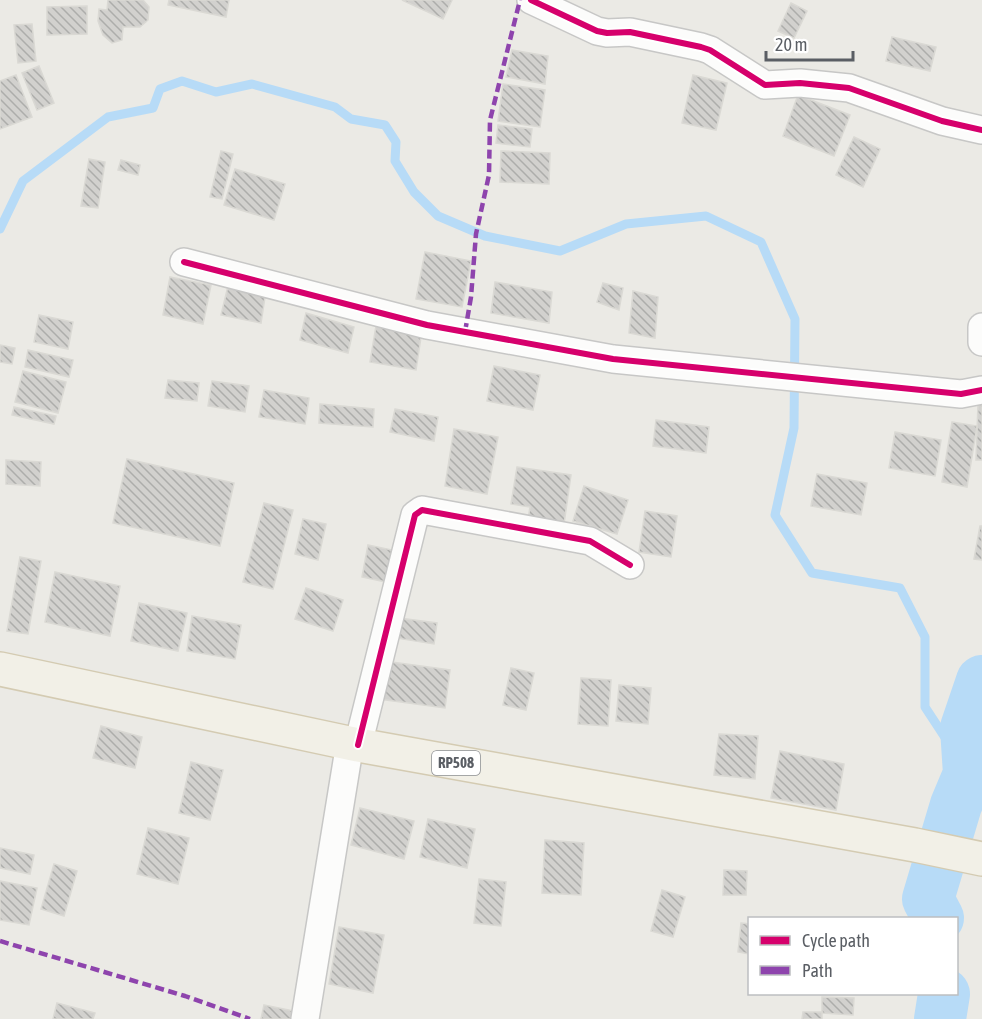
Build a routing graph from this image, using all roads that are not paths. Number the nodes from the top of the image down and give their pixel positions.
1 (531, 0) edge
2 (982, 130) edge
3 (184, 262) dead end
4 (982, 327) edge
5 (982, 342) edge
6 (982, 390) edge
7 (630, 565) dead end
8 (0, 669) edge
9 (354, 744) junction
10 (982, 859) edge
11 (305, 1019) edge

1 - 2 street
3 - 6 street
4 - 5 street
7 - 9 street
8 - 9 main road, RP508
9 - 10 main road, RP508
9 - 11 street

